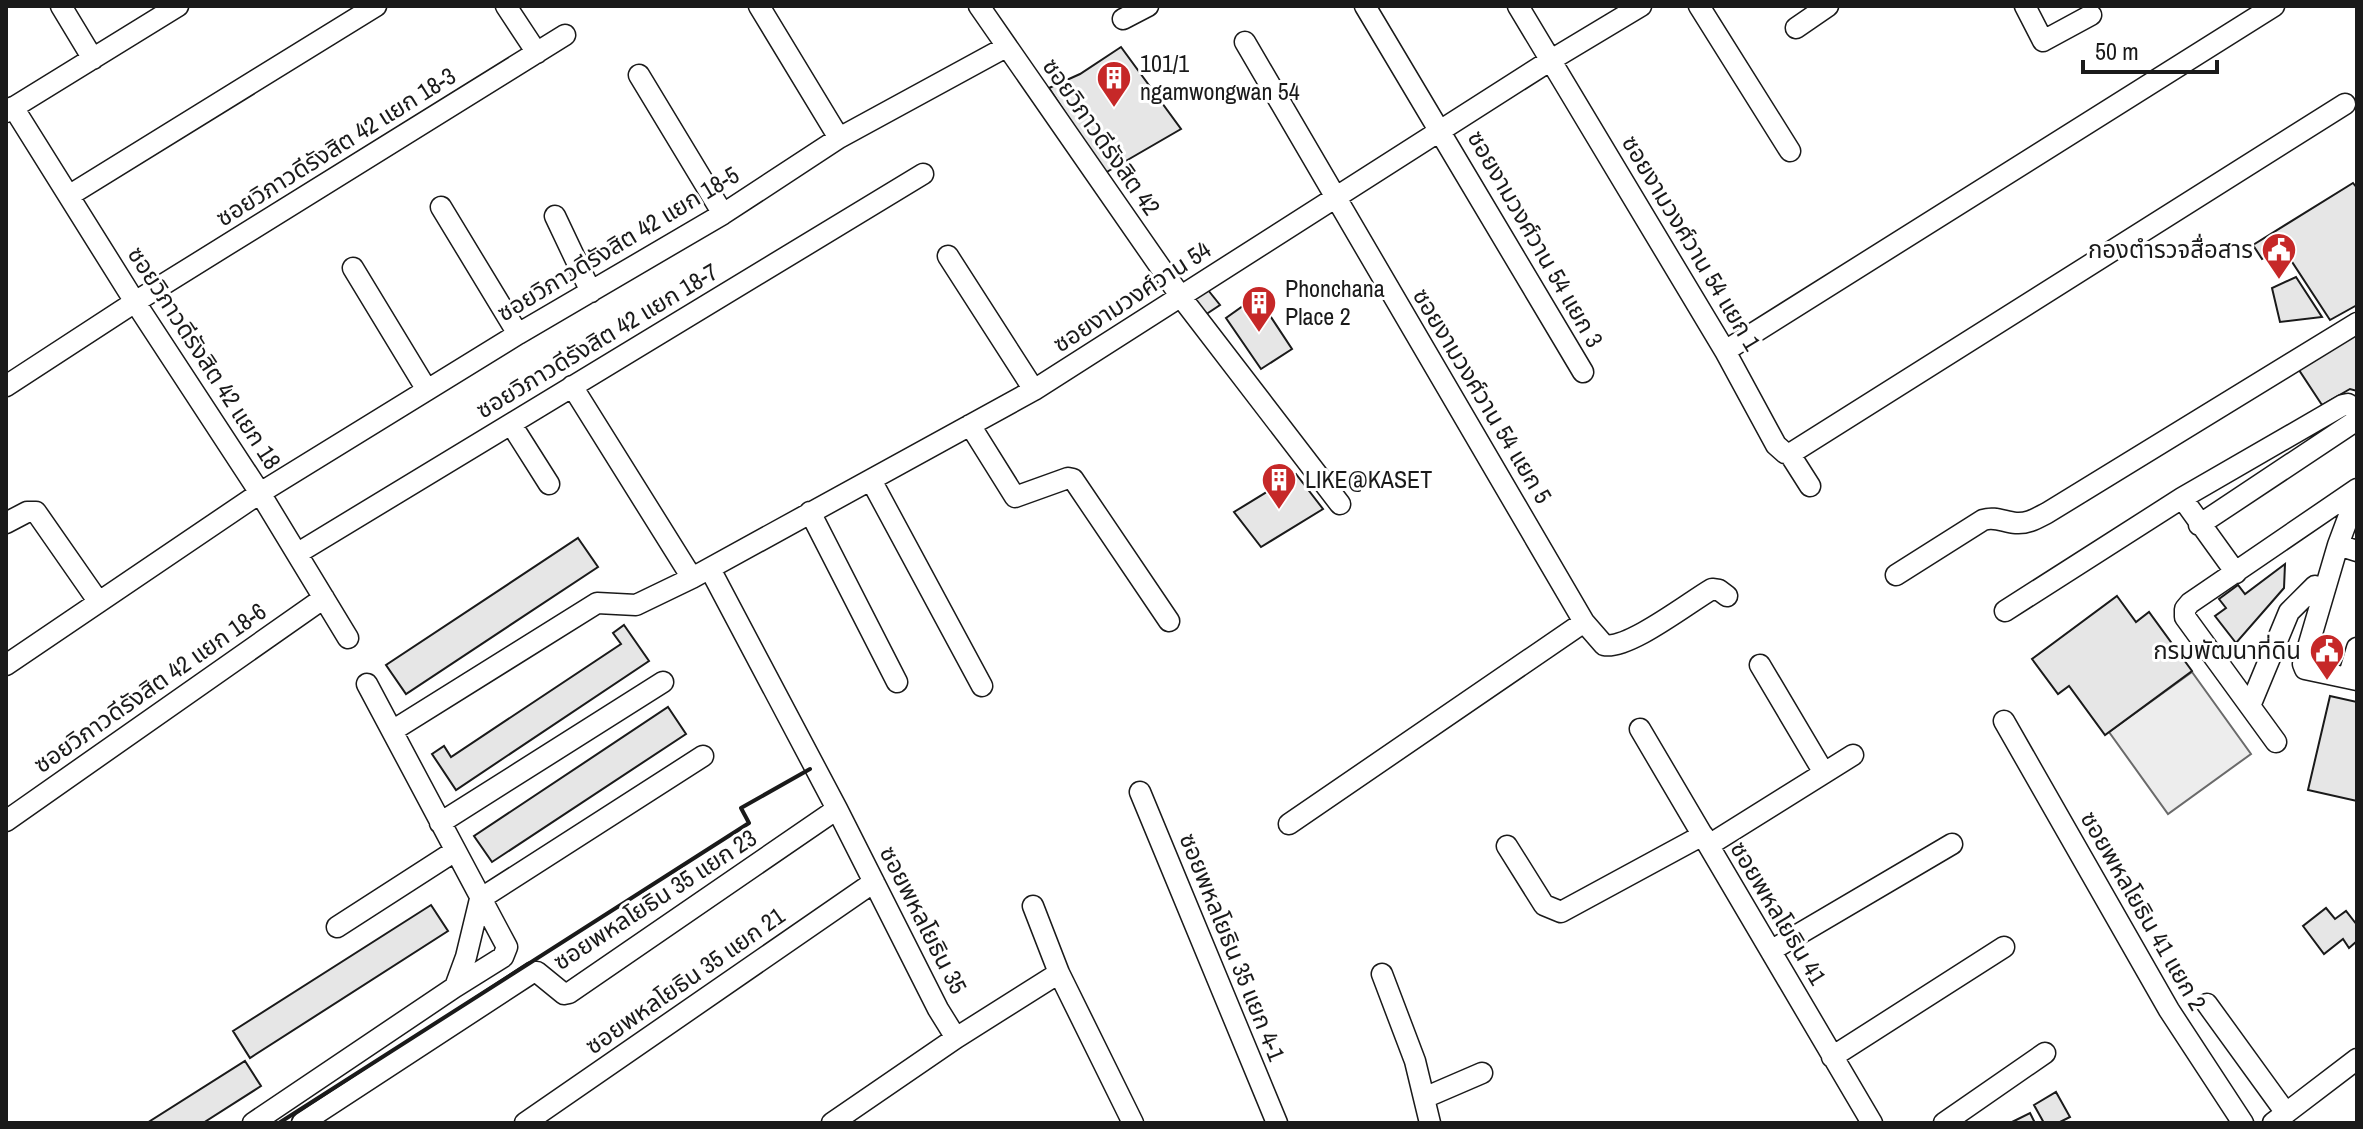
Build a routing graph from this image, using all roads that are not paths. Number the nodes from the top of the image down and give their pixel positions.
1 (61, 6) edge
2 (178, 6) edge
3 (376, 6) edge
4 (506, 6) edge
5 (759, 6) edge
6 (979, 6) edge
7 (1148, 6) edge
8 (1365, 6) edge
9 (1518, 6) edge
10 (1641, 6) edge
11 (1699, 6) edge
12 (1828, 6) edge
13 (2025, 6) edge
14 (2274, 6) edge
15 (2091, 15) dead end
16 (1123, 19) dead end
17 (1796, 28) dead end
18 (565, 35) dead end
19 (1245, 42) dead end
20 (1006, 47) junction
21 (537, 53) junction
22 (93, 59) junction
23 (1551, 60) junction
24 (639, 75) dead end
25 (2345, 104) dead end
26 (10, 110) edge
27 (1442, 132) junction
28 (839, 138) junction
29 (1790, 151) dead end
30 (923, 174) dead end
31 (70, 195) junction
32 (1334, 197) junction
33 (441, 207) dead end
34 (723, 214) junction
35 (555, 216) dead end
36 (948, 256) dead end
37 (353, 268) dead end
38 (591, 292) junction
39 (1181, 297) junction
40 (135, 302) junction
41 (2357, 323) edge
42 (518, 334) junction
43 (1725, 351) junction
44 (1583, 372) dead end
45 (6, 386) edge
46 (572, 386) junction
47 (427, 390) junction
48 (1034, 390) junction
49 (2357, 410) edge
50 (2357, 420) edge
51 (511, 424) junction
52 (970, 425) junction
53 (1787, 453) junction
54 (871, 480) junction
55 (549, 484) dead end
56 (1810, 486) dead end
57 (2357, 491) edge
58 (260, 493) junction
59 (2182, 498) junction
60 (1340, 504) dead end
61 (810, 512) junction
62 (6, 523) edge
63 (2199, 525) junction
64 (2348, 548) edge
65 (298, 553) junction
66 (2236, 573) junction
67 (701, 574) junction
68 (1896, 575) dead end
69 (2315, 586) dead end
70 (1727, 596) dead end
71 (324, 598) junction
72 (98, 601) junction
73 (2005, 611) dead end
74 (1169, 621) dead end
75 (1584, 622) junction
76 (348, 638) dead end
77 (2357, 648) edge
78 (6, 665) edge
79 (1760, 665) dead end
80 (2352, 679) edge
81 (663, 682) dead end
82 (897, 682) dead end
83 (367, 684) dead end
84 (982, 686) dead end
85 (2250, 706) junction
86 (2004, 721) dead end
87 (1640, 729) dead end
88 (392, 731) junction
89 (2276, 742) dead end
90 (1853, 755) dead end
91 (703, 756) dead end
92 (1824, 773) junction
93 (1140, 792) dead end
94 (837, 809) junction
95 (6, 821) edge
96 (440, 823) junction
97 (1289, 824) dead end
98 (1706, 840) junction
99 (1952, 844) dead end
100 (1507, 846) dead end
101 (455, 851) junction
102 (874, 882) junction
103 (480, 899) junction
104 (1033, 906) dead end
105 (337, 927) dead end
106 (2004, 947) dead end
107 (1772, 950) junction
108 (1059, 973) junction
109 (1382, 974) dead end
110 (455, 987) junction
111 (2207, 1004) dead end
112 (956, 1038) junction
113 (2045, 1053) dead end
114 (1832, 1057) junction
115 (2357, 1059) edge
116 (1482, 1073) dead end
117 (1424, 1098) junction
118 (2280, 1118) edge
119 (253, 1123) edge
120 (302, 1123) edge
121 (525, 1123) edge
122 (832, 1123) edge
123 (1133, 1123) edge
124 (1277, 1123) edge
125 (1430, 1123) edge
126 (1872, 1123) edge
127 (1944, 1123) edge
128 (2243, 1123) edge

1 - 22 street
2 - 22 street
3 - 31 street
4 - 21 street
5 - 28 street
6 - 20 street, ซอยวิภาวดีรังสิต 42
7 - 16 street
8 - 27 street, ซอยงามวงศ์วาน 54 แยก 3
9 - 23 street, ซอยงามวงศ์วาน 54 แยก 1
10 - 23 street, ซอยงามวงศ์วาน 54
11 - 29 street
12 - 17 street
13 - 15 street
14 - 43 street
18 - 21 street, ซอยวิภาวดีรังสิต 42 แยก 18-3
19 - 32 street, ซอยงามวงศ์วาน 54 แยก 5
20 - 28 street, ซอยวิภาวดีรังสิต 42 แยก 18-5
20 - 39 street, ซอยวิภาวดีรังสิต 42
21 - 40 street, ซอยวิภาวดีรังสิต 42 แยก 18-3
22 - 26 street
23 - 27 street, ซอยงามวงศ์วาน 54
23 - 43 street, ซอยงามวงศ์วาน 54 แยก 1
24 - 34 street
25 - 53 street
26 - 31 street, ซอยวิภาวดีรังสิต 42 แยก 18
27 - 32 street, ซอยงามวงศ์วาน 54
27 - 44 street, ซอยงามวงศ์วาน 54 แยก 3
28 - 34 street, ซอยวิภาวดีรังสิต 42 แยก 18-5
30 - 46 street, ซอยวิภาวดีรังสิต 42 แยก 18-7
31 - 40 street, ซอยวิภาวดีรังสิต 42 แยก 18
32 - 39 street, ซอยงามวงศ์วาน 54
32 - 75 street, ซอยงามวงศ์วาน 54 แยก 5
33 - 42 street
34 - 38 street, ซอยวิภาวดีรังสิต 42 แยก 18-5
35 - 38 street
36 - 48 street
37 - 47 street
38 - 42 street, ซอยวิภาวดีรังสิต 42 แยก 18-5
39 - 48 street, ซอยงามวงศ์วาน 54
39 - 60 street, ซอยวิภาวดีรังสิต 42
40 - 45 street, ซอยวิภาวดีรังสิต 42 แยก 18-3
40 - 58 street, ซอยวิภาวดีรังสิต 42 แยก 18
41 - 68 street
42 - 47 street, ซอยวิภาวดีรังสิต 42 แยก 18-5
43 - 53 street, ซอยงามวงศ์วาน 54 แยก 1
46 - 51 street, ซอยวิภาวดีรังสิต 42 แยก 18-7
46 - 67 street, ซอยพหลโยธิน 35
47 - 58 street, ซอยวิภาวดีรังสิต 42 แยก 18-5
48 - 52 street, ซอยงามวงศ์วาน 54
49 - 59 street
50 - 63 street
51 - 55 street
51 - 65 street, ซอยวิภาวดีรังสิต 42 แยก 18-7
52 - 54 street, ซอยงามวงศ์วาน 54
52 - 74 street
53 - 56 street, ซอยงามวงศ์วาน 54 แยก 1
54 - 61 street, ซอยงามวงศ์วาน 54
54 - 84 street
57 - 64 street
57 - 66 street
58 - 65 street, ซอยวิภาวดีรังสิต 42 แยก 18
58 - 72 street, ซอยวิภาวดีรังสิต 42 แยก 18-5
59 - 63 street
59 - 73 street
61 - 67 street, ซอยงามวงศ์วาน 54
61 - 82 street
62 - 72 street
63 - 66 street
64 - 80 street
65 - 71 street, ซอยวิภาวดีรังสิต 42 แยก 18
66 - 85 street
67 - 88 street, ซอยงามวงศ์วาน 54
67 - 94 street, ซอยพหลโยธิน 35
69 - 85 street
70 - 75 street, ซอยงามวงศ์วาน 54 แยก 5
71 - 76 street, ซอยวิภาวดีรังสิต 42 แยก 18
71 - 95 street, ซอยวิภาวดีรังสิต 42 แยก 18-6
72 - 78 street, ซอยวิภาวดีรังสิต 42 แยก 18-5
75 - 97 street
77 - 80 street
79 - 92 street
81 - 96 street
83 - 88 street
85 - 89 street
86 - 128 street, ซอยพหลโยธิน 41 แยก 2
87 - 98 street, ซอยพหลโยธิน 41
88 - 96 street
90 - 92 street
91 - 103 street
92 - 98 street
93 - 124 street, ซอยพหลโยธิน 35 แยก 4-1
94 - 102 street, ซอยพหลโยธิน 35
94 - 120 street, ซอยพหลโยธิน 35 แยก 23
96 - 101 street
98 - 100 street
98 - 107 street, ซอยพหลโยธิน 41
99 - 107 street
101 - 103 street
101 - 105 street
102 - 112 street, ซอยพหลโยธิน 35
102 - 121 street, ซอยพหลโยธิน 35 แยก 21
103 - 110 street
103 - 110 street
104 - 108 street
106 - 114 street
107 - 114 street, ซอยพหลโยธิน 41
108 - 112 street, ซอยพหลโยธิน 35
108 - 123 street
109 - 117 street
110 - 119 street
111 - 118 street
112 - 122 street
113 - 127 street
114 - 126 street, ซอยพหลโยธิน 41
115 - 118 street
116 - 117 street
117 - 125 street

